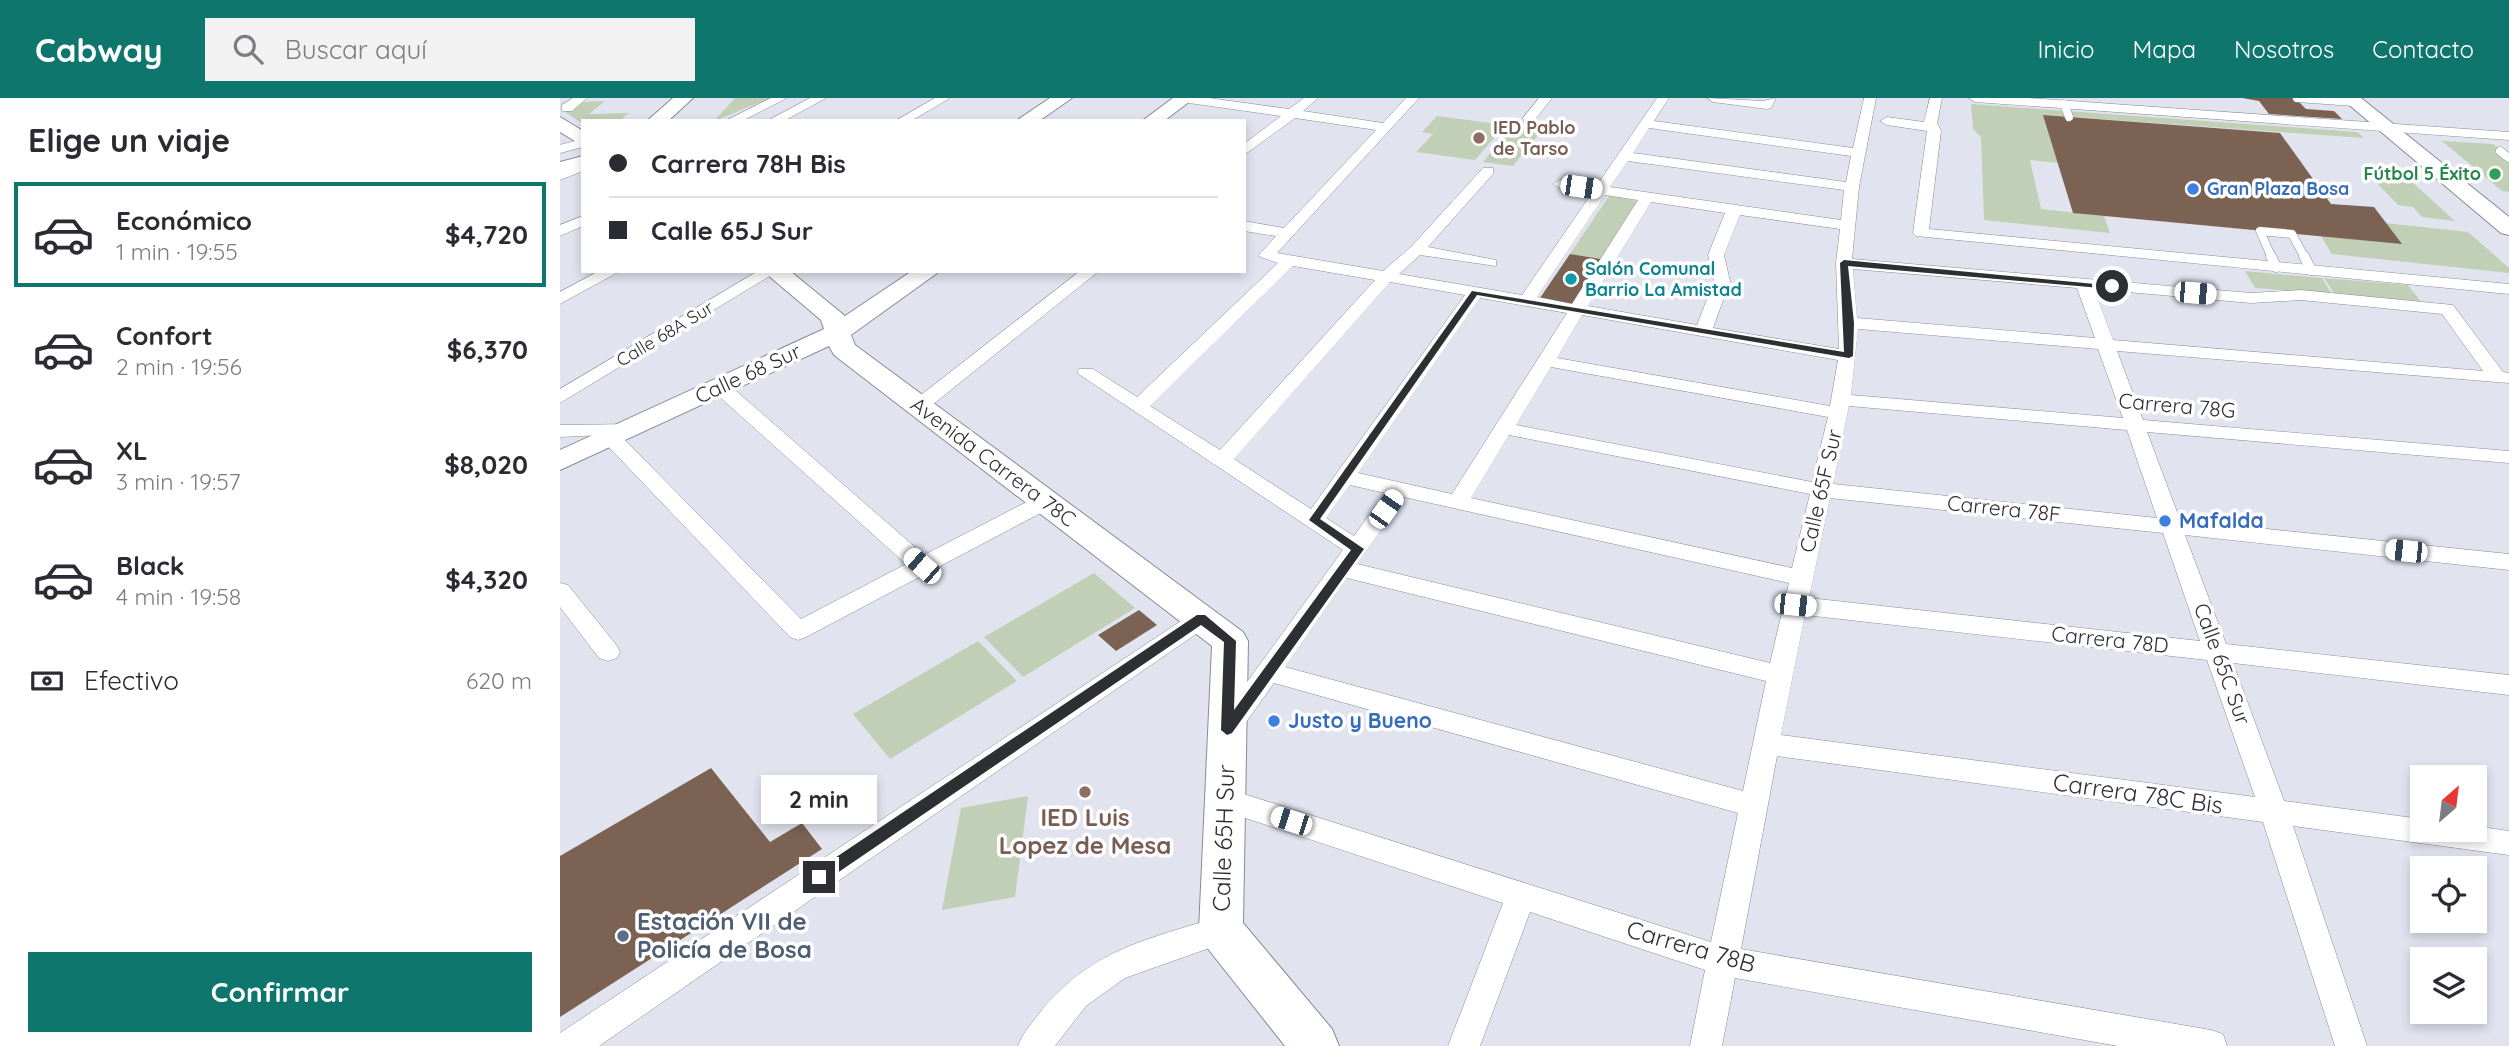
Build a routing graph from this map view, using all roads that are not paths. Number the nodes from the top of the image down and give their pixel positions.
1 (581, 98) edge
2 (666, 98) edge
3 (684, 98) edge
4 (781, 98) edge
5 (820, 98) edge
6 (944, 98) edge
7 (1063, 98) edge
8 (1183, 98) edge
9 (1312, 98) edge
10 (1413, 98) edge
11 (1546, 98) edge
12 (1663, 98) edge
13 (1713, 98) edge
14 (1870, 98) edge
15 (1936, 98) edge
16 (1975, 98) edge
17 (2297, 98) edge
18 (2018, 100) edge
19 (2352, 100) edge
20 (1768, 102) edge
21 (2111, 103) edge
22 (1293, 114) junction
23 (564, 115) edge
24 (1529, 118) dead end
25 (641, 119) edge
26 (658, 119) edge
27 (735, 119) edge
28 (777, 119) edge
29 (905, 119) edge
30 (1028, 119) edge
31 (1154, 119) edge
32 (1887, 121) dead end
33 (1646, 124) junction
34 (1386, 127) junction
35 (1932, 127) junction
36 (2386, 127) junction
37 (2509, 136) edge
38 (581, 138) edge
39 (581, 142) edge
40 (560, 149) edge
41 (1246, 149) edge
42 (2509, 152) edge
43 (1859, 153) junction
44 (1624, 156) junction
45 (2509, 158) edge
46 (581, 164) edge
47 (581, 165) edge
48 (560, 169) edge
49 (1488, 171) dead end
50 (560, 176) edge
51 (1560, 184) dead end
52 (1852, 187) junction
53 (1601, 190) junction
54 (1647, 197) junction
55 (1734, 210) junction
56 (581, 221) edge
57 (1848, 226) junction
58 (1246, 227) edge
59 (2509, 228) edge
60 (560, 231) edge
61 (1277, 244) junction
62 (1416, 250) junction
63 (1290, 260) junction
64 (1490, 263) dead end
65 (1844, 263) junction
66 (1400, 266) junction
67 (2276, 267) junction
68 (2311, 270) junction
69 (608, 273) edge
70 (766, 273) edge
71 (778, 273) edge
72 (925, 273) edge
73 (1088, 273) edge
74 (1385, 278) junction
75 (2084, 284) junction
76 (2509, 289) edge
77 (1475, 293) junction
78 (560, 299) edge
79 (1526, 301) junction
80 (1576, 310) junction
81 (1849, 323) junction
82 (1703, 331) junction
83 (836, 333) junction
84 (2106, 343) junction
85 (1849, 356) junction
86 (1545, 361) junction
87 (1086, 373) dead end
88 (2503, 378) edge
89 (720, 387) junction
90 (560, 397) edge
91 (919, 406) junction
92 (1840, 406) junction
93 (1138, 407) junction
94 (2136, 425) junction
95 (1503, 428) junction
96 (560, 431) edge
97 (622, 433) junction
98 (2509, 457) edge
99 (560, 461) edge
100 (1221, 461) junction
101 (1345, 477) junction
102 (1399, 489) junction
103 (1821, 490) junction
104 (1046, 501) junction
105 (1458, 502) junction
106 (1314, 520) junction
107 (2173, 526) junction
108 (1358, 549) junction
109 (2509, 562) edge
110 (922, 566) junction
111 (1343, 569) junction
112 (1801, 578) junction
113 (560, 591) edge
114 (1795, 605) junction
115 (1215, 630) junction
116 (608, 652) dead end
117 (2217, 652) junction
118 (1268, 673) junction
119 (1780, 675) junction
120 (2509, 685) edge
121 (1227, 730) junction
122 (1766, 744) junction
123 (1225, 800) junction
124 (1754, 806) junction
125 (2274, 812) junction
126 (2509, 843) edge
127 (1521, 895) junction
128 (1221, 930) junction
129 (1723, 961) junction
130 (570, 1046) edge
131 (1034, 1046) edge
132 (1315, 1046) edge
133 (1464, 1046) edge
134 (1706, 1046) edge
135 (2211, 1046) edge
136 (2351, 1046) edge

1 - 23 street
2 - 25 main road
3 - 26 main road
4 - 27 street
5 - 28 street
6 - 29 street
7 - 30 main road
8 - 22 street
8 - 31 main road
9 - 22 street
10 - 34 street
11 - 24 street
12 - 33 street
13 - 20 street
14 - 43 street, Calle 65F Sur
15 - 35 street
16 - 18 street
17 - 19 lane
18 - 21 street
19 - 36 main road
21 - 36 street
22 - 34 street
22 - 41 street
23 - 38 main road
32 - 35 street
33 - 43 street
33 - 44 street
34 - 61 street
35 - 67 street
36 - 37 street
36 - 59 main road
39 - 40 lane
42 - 45 lane
43 - 52 street, Calle 65F Sur
44 - 52 street
44 - 53 street
46 - 48 main road
47 - 50 street
49 - 62 street
51 - 53 street
52 - 57 street, Calle 65F Sur
53 - 54 street
53 - 79 street
54 - 55 street
54 - 80 street
55 - 57 street
55 - 82 street
56 - 60 street
57 - 65 street, Calle 65F Sur
58 - 61 street
61 - 63 street
61 - 66 street
62 - 64 street
62 - 66 street
63 - 74 street
63 - 93 street
65 - 75 street
65 - 81 street, Calle 65F Sur
66 - 74 street
67 - 68 street
67 - 68 lane
68 - 76 street
69 - 78 street
70 - 90 street, Calle 68A Sur
71 - 83 main road, Avenida Carrera 78C
72 - 83 main road, Calle 68 Sur
73 - 91 street
74 - 77 street
74 - 100 street
75 - 84 street, Calle 65C Sur
75 - 88 street
77 - 79 street
77 - 101 street
79 - 80 street
80 - 82 street
80 - 86 street
81 - 84 street
81 - 85 street, Calle 65F Sur
82 - 85 street
83 - 89 main road, Calle 68 Sur
83 - 91 main road, Avenida Carrera 78C
84 - 88 street
84 - 94 street, Calle 65C Sur
85 - 92 street, Calle 65F Sur
86 - 92 street, Carrera 78G
86 - 95 street
87 - 93 street
89 - 97 main road, Calle 68 Sur
89 - 110 street
91 - 104 main road, Avenida Carrera 78C
92 - 94 street, Carrera 78G
92 - 103 street, Calle 65F Sur
93 - 100 street
94 - 98 street, Carrera 78G
94 - 107 street, Calle 65C Sur
95 - 103 street, Carrera 78F
95 - 105 street
96 - 97 street
97 - 99 main road, Calle 68 Sur
97 - 110 street
100 - 106 street
101 - 102 street
101 - 106 street
102 - 105 street
102 - 108 street
103 - 107 street, Carrera 78F
103 - 112 street, Calle 65F Sur
104 - 110 street
104 - 115 main road, Avenida Carrera 78C
105 - 112 street
106 - 108 street
107 - 109 street, Carrera 78F
107 - 117 street, Calle 65C Sur
108 - 111 street
111 - 118 street
111 - 119 street
112 - 114 street, Calle 65F Sur
113 - 116 street
114 - 117 street, Carrera 78D
114 - 119 street, Calle 65F Sur
115 - 121 main road, Calle 65H Sur
115 - 130 street
117 - 120 street, Carrera 78D
117 - 125 street, Calle 65C Sur
118 - 121 street
118 - 124 street
119 - 122 street, Calle 65F Sur
121 - 123 main road, Calle 65H Sur
122 - 124 street, Calle 65F Sur
122 - 125 street, Carrera 78C Bis
123 - 127 street, Carrera 78B
123 - 128 main road, Calle 65H Sur
124 - 129 street, Calle 65F Sur
125 - 126 street, Carrera 78C Bis
125 - 136 street, Calle 65C Sur
127 - 129 street, Carrera 78B
127 - 133 street
128 - 131 street, Calle 65H Sur
128 - 132 main road
129 - 134 street, Calle 65F Sur
129 - 135 street, Carrera 78B

